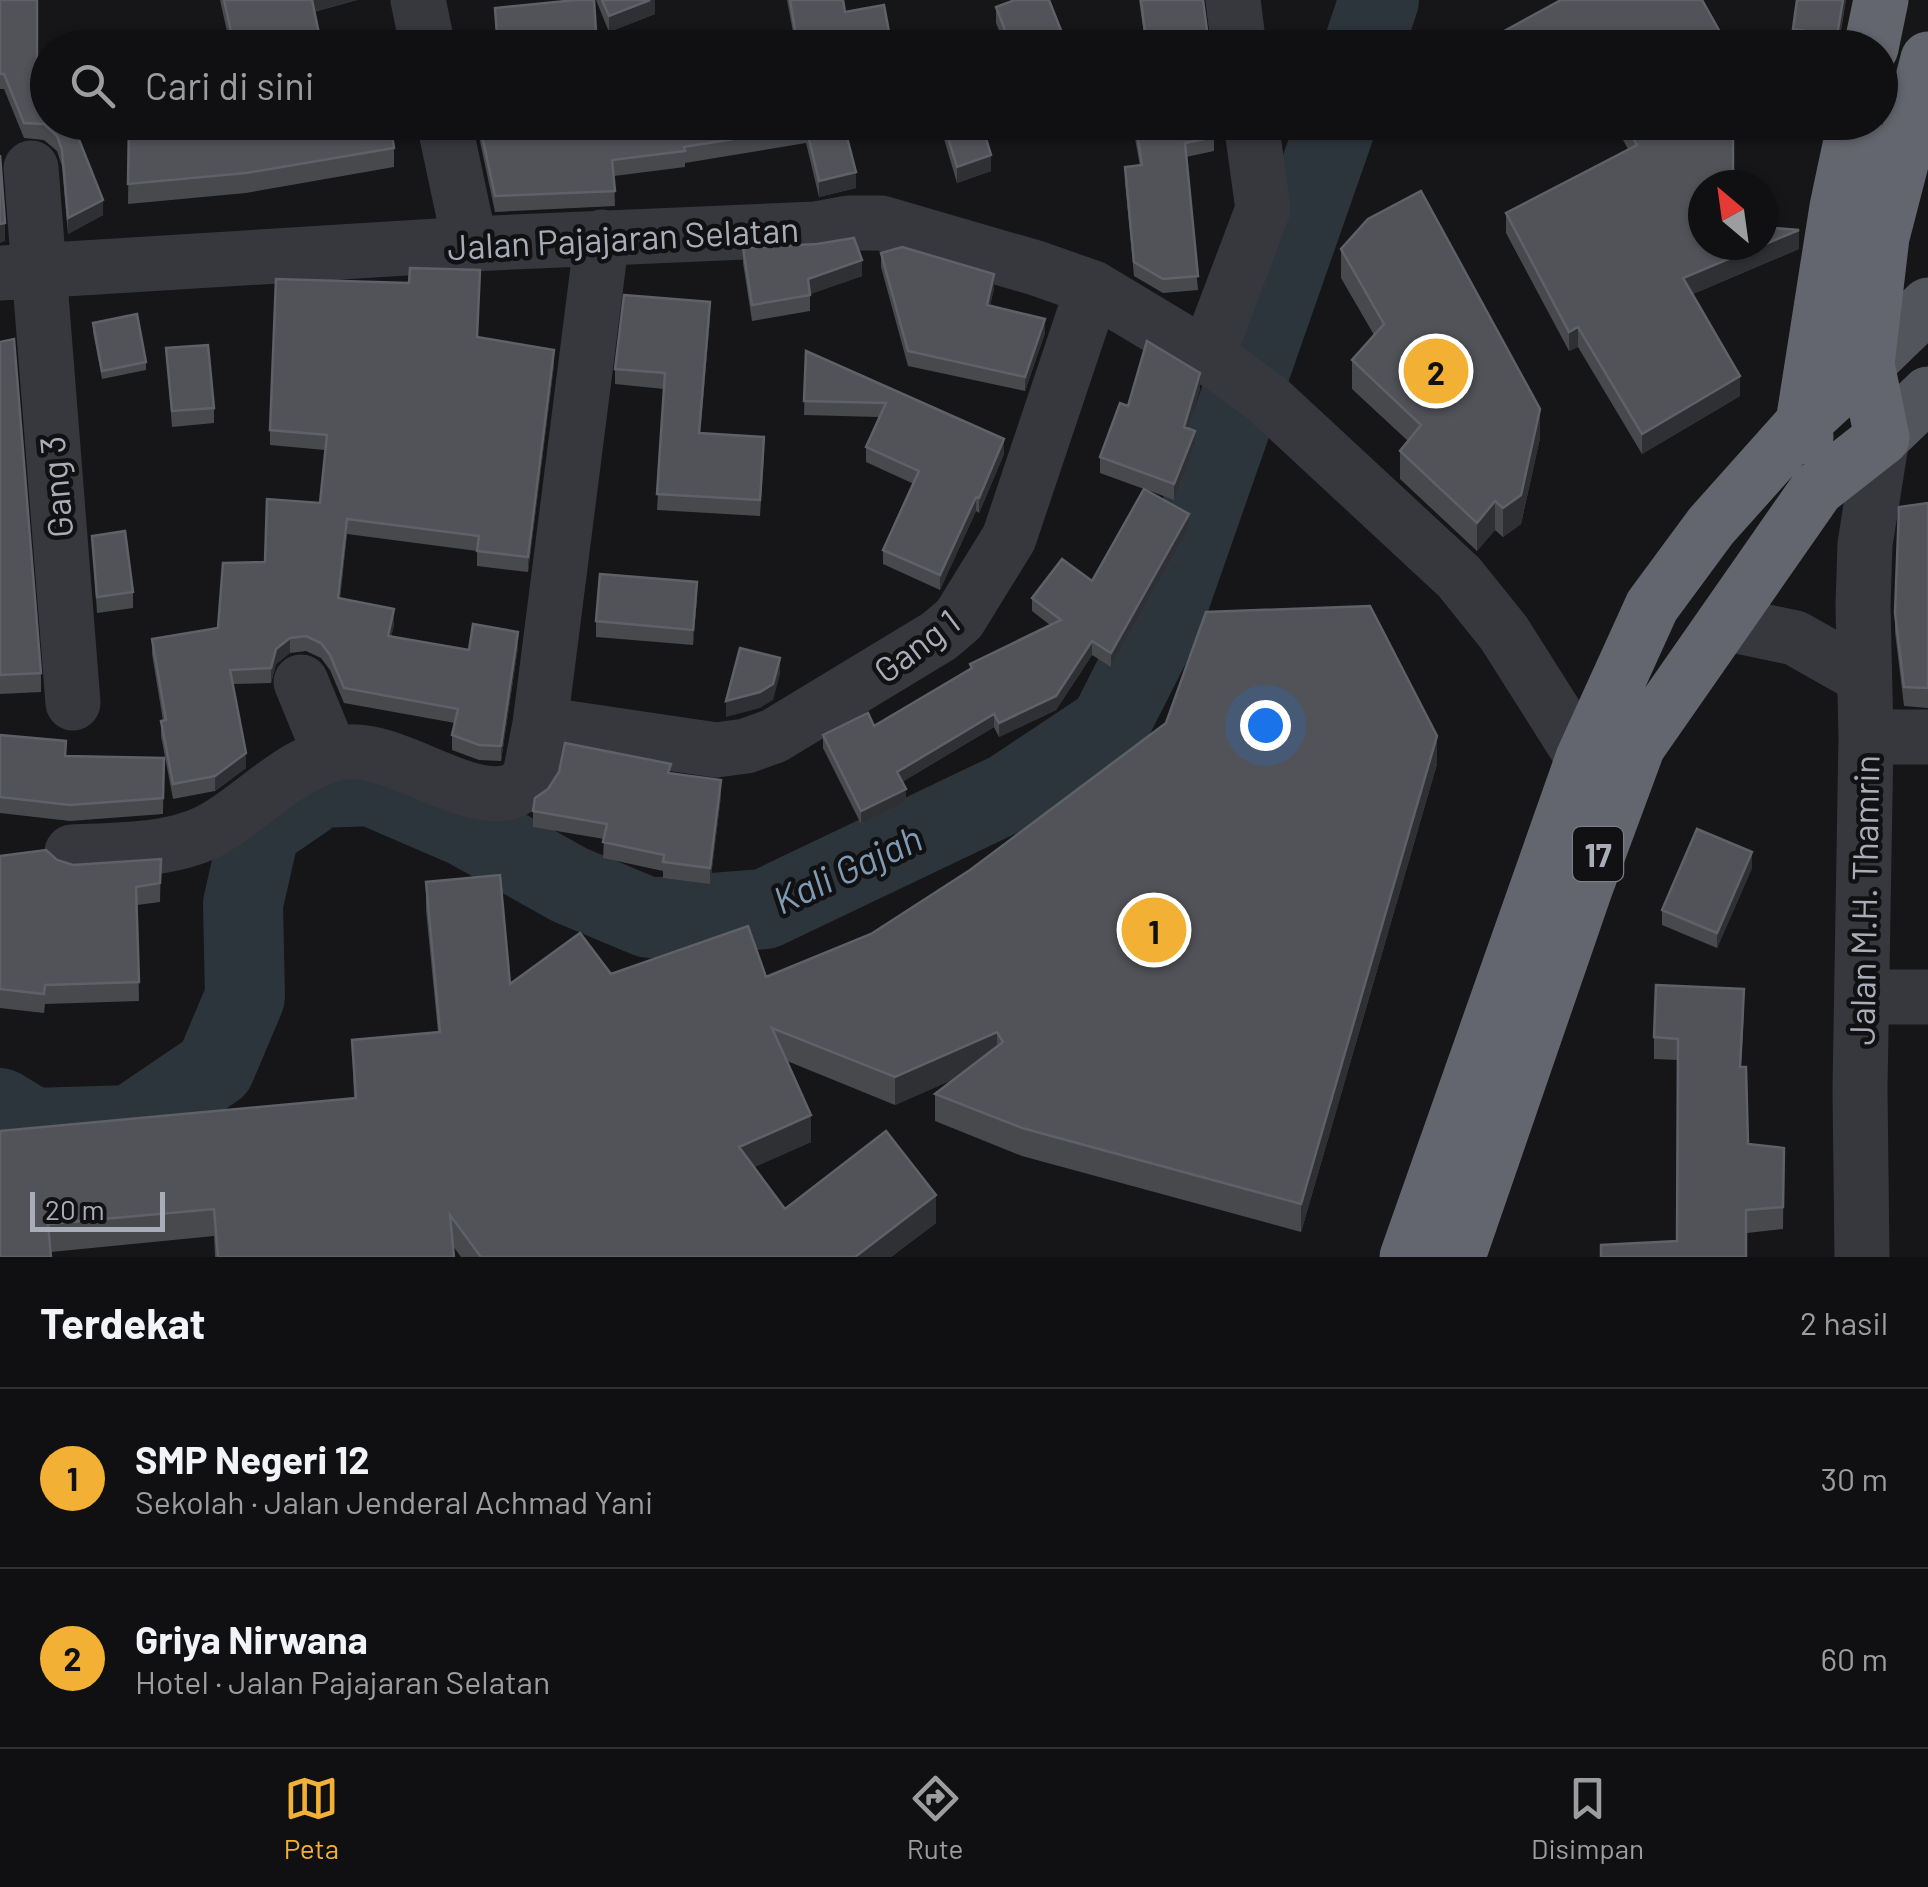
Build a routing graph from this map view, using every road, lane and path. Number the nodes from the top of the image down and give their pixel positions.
1 (418, 0) edge
2 (1232, 0) edge
3 (1881, 0) edge
4 (424, 30) edge
5 (1236, 30) edge
6 (1875, 30) edge
7 (1928, 59) edge
8 (448, 140) edge
9 (1254, 140) edge
10 (1851, 140) edge
11 (32, 168) dead end
12 (602, 237) junction
13 (470, 244) junction
14 (19, 272) edge
15 (1094, 288) junction
16 (1928, 305) edge
17 (1212, 360) junction
18 (1867, 364) junction
19 (1928, 394) edge
20 (1803, 423) junction
21 (1882, 438) junction
22 (1817, 489) junction
23 (1724, 623) junction
24 (1864, 678) junction
25 (301, 682) dead end
26 (72, 704) dead end
27 (540, 724) junction
28 (1928, 736) edge
29 (1866, 737) junction
30 (331, 755) junction
31 (1583, 758) junction
32 (72, 852) dead end
33 (1862, 997) junction
34 (1928, 997) edge
35 (1408, 1257) edge
36 (1458, 1257) edge
37 (1862, 1257) edge

1 - 4 street
2 - 5 street
3 - 6 highway
7 - 18 highway
8 - 13 street
9 - 17 street
10 - 20 highway
11 - 14 street, Gang 3
12 - 13 street, Jalan Pajajaran Selatan
12 - 15 street, Jalan Pajajaran Selatan
12 - 27 street
13 - 14 street, Jalan Pajajaran Selatan
14 - 26 street, Gang 3
15 - 17 street, Jalan Pajajaran Selatan
15 - 27 street, Gang 1
16 - 18 main road
17 - 31 street, Jalan Pajajaran Selatan
18 - 20 highway, 17
18 - 21 highway
19 - 21 main road
20 - 22 highway
20 - 31 highway, 17
21 - 22 highway, 17
21 - 24 street, Jalan M.H. Thamrin
22 - 23 highway, 17
23 - 24 street
23 - 36 highway, 17
24 - 29 street, Jalan M.H. Thamrin
25 - 30 street
27 - 30 street
28 - 29 street
29 - 33 street, Jalan M.H. Thamrin
30 - 32 street
31 - 35 highway, 17
33 - 34 street
33 - 37 street, Jalan M.H. Thamrin

